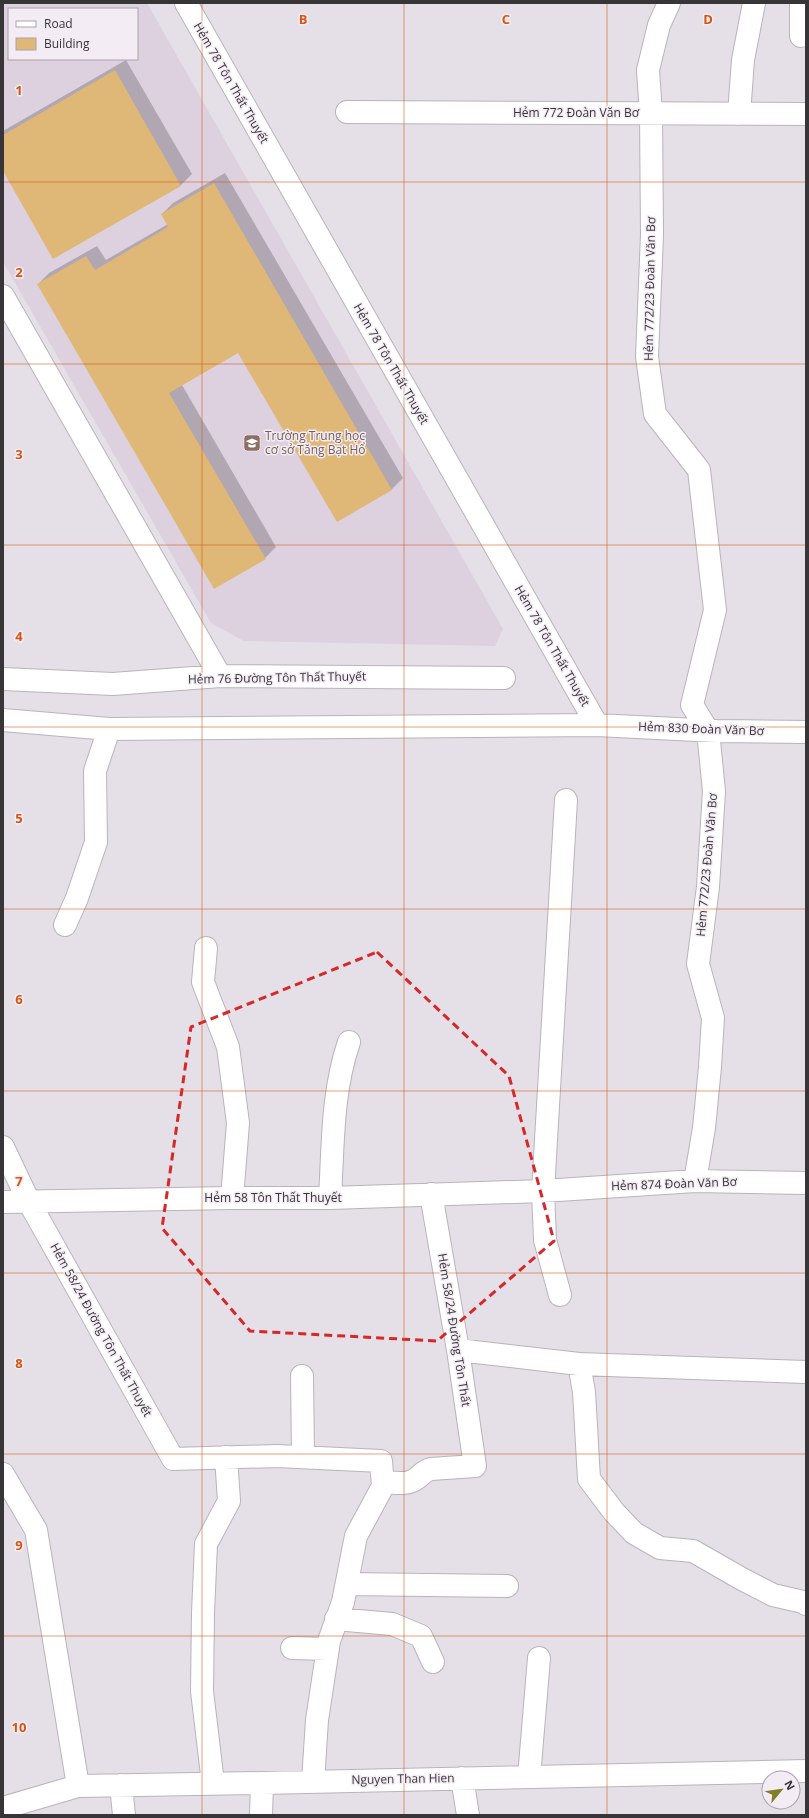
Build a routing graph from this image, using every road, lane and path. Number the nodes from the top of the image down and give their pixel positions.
1 (186, 3) edge
2 (669, 3) edge
3 (754, 3) edge
4 (802, 3) edge
5 (801, 36) dead end
6 (347, 112) dead end
7 (651, 114) junction
8 (739, 114) junction
9 (806, 114) edge
10 (3, 296) edge
11 (220, 676) junction
12 (504, 678) dead end
13 (3, 679) edge
14 (3, 720) edge
15 (597, 725) junction
16 (109, 729) junction
17 (708, 731) junction
18 (806, 732) edge
19 (566, 800) dead end
20 (64, 925) dead end
21 (206, 948) dead end
22 (349, 1042) dead end
23 (3, 1146) edge
24 (695, 1181) junction
25 (806, 1183) edge
26 (543, 1191) junction
27 (431, 1194) junction
28 (232, 1198) junction
29 (330, 1198) junction
30 (3, 1202) edge
31 (29, 1202) junction
32 (560, 1295) dead end
33 (458, 1350) junction
34 (579, 1364) junction
35 (806, 1372) edge
36 (302, 1376) dead end
37 (226, 1457) junction
38 (303, 1457) junction
39 (3, 1474) edge
40 (383, 1482) junction
41 (347, 1584) junction
42 (507, 1586) dead end
43 (806, 1604) edge
44 (336, 1619) junction
45 (292, 1648) dead end
46 (328, 1649) junction
47 (539, 1658) dead end
48 (433, 1662) dead end
49 (806, 1771) edge
50 (529, 1777) junction
51 (462, 1778) junction
52 (313, 1781) junction
53 (213, 1783) junction
54 (262, 1784) junction
55 (121, 1785) junction
56 (78, 1786) junction
57 (3, 1808) edge
58 (124, 1815) edge
59 (261, 1815) edge
60 (468, 1815) edge

1 - 15 street, Hẻm 78 Tôn Thất Thuyết
2 - 7 street, Hẻm 772/23 Đoàn Văn Bơ
3 - 8 street
4 - 5 street
6 - 7 street, Hẻm 772 Đoàn Văn Bơ
7 - 8 street, Hẻm 772 Đoàn Văn Bơ
7 - 17 street, Hẻm 772/23 Đoàn Văn Bơ
8 - 9 street, Hẻm 772 Đoàn Văn Bơ
10 - 11 street
11 - 12 street, Hẻm 76 Đường Tôn Thất Thuyết
11 - 13 street, Hẻm 76 Đường Tôn Thất Thuyết
14 - 16 street, Hẻm 830 Đoàn Văn Bơ
15 - 16 street, Hẻm 830 Đoàn Văn Bơ
15 - 17 street, Hẻm 830 Đoàn Văn Bơ
16 - 20 street
17 - 18 street, Hẻm 830 Đoàn Văn Bơ
17 - 24 street, Hẻm 772/23 Đoàn Văn Bơ
19 - 26 street
21 - 28 street
22 - 29 street
23 - 31 street, Hẻm 58/24 Đường Tôn Thất Thuyết
24 - 25 street, Hẻm 874 Đoàn Văn Bơ
24 - 26 street, Hẻm 874 Đoàn Văn Bơ
26 - 27 street, Hẻm 58 Tôn Thất Thuyết
26 - 32 street
27 - 29 street, Hẻm 58 Tôn Thất Thuyết
27 - 33 street, Hẻm 58/24 Đường Tôn Thất
28 - 29 street, Hẻm 58 Tôn Thất Thuyết
28 - 31 street, Hẻm 58 Tôn Thất Thuyết
30 - 31 street, Hẻm 58 Tôn Thất Thuyết
31 - 37 street, Hẻm 58/24 Đường Tôn Thất Thuyết
33 - 34 street
33 - 40 street, Hẻm 58/24 Đường Tôn Thất
34 - 35 street
34 - 43 street
36 - 38 street
37 - 38 street
37 - 53 street
38 - 40 street
39 - 56 street
40 - 41 street
41 - 42 street
41 - 44 street
44 - 46 street
44 - 48 street
45 - 46 street
46 - 52 street
47 - 50 street
49 - 50 street, Nguyen Than Hien
50 - 51 street, Nguyen Than Hien
51 - 52 street, Nguyen Than Hien
51 - 60 street
52 - 54 street, Nguyen Than Hien
53 - 54 street, Nguyen Than Hien
53 - 55 street, Nguyen Than Hien
54 - 59 street
55 - 56 street, Nguyen Than Hien
55 - 58 street
56 - 57 street, Nguyen Than Hien

